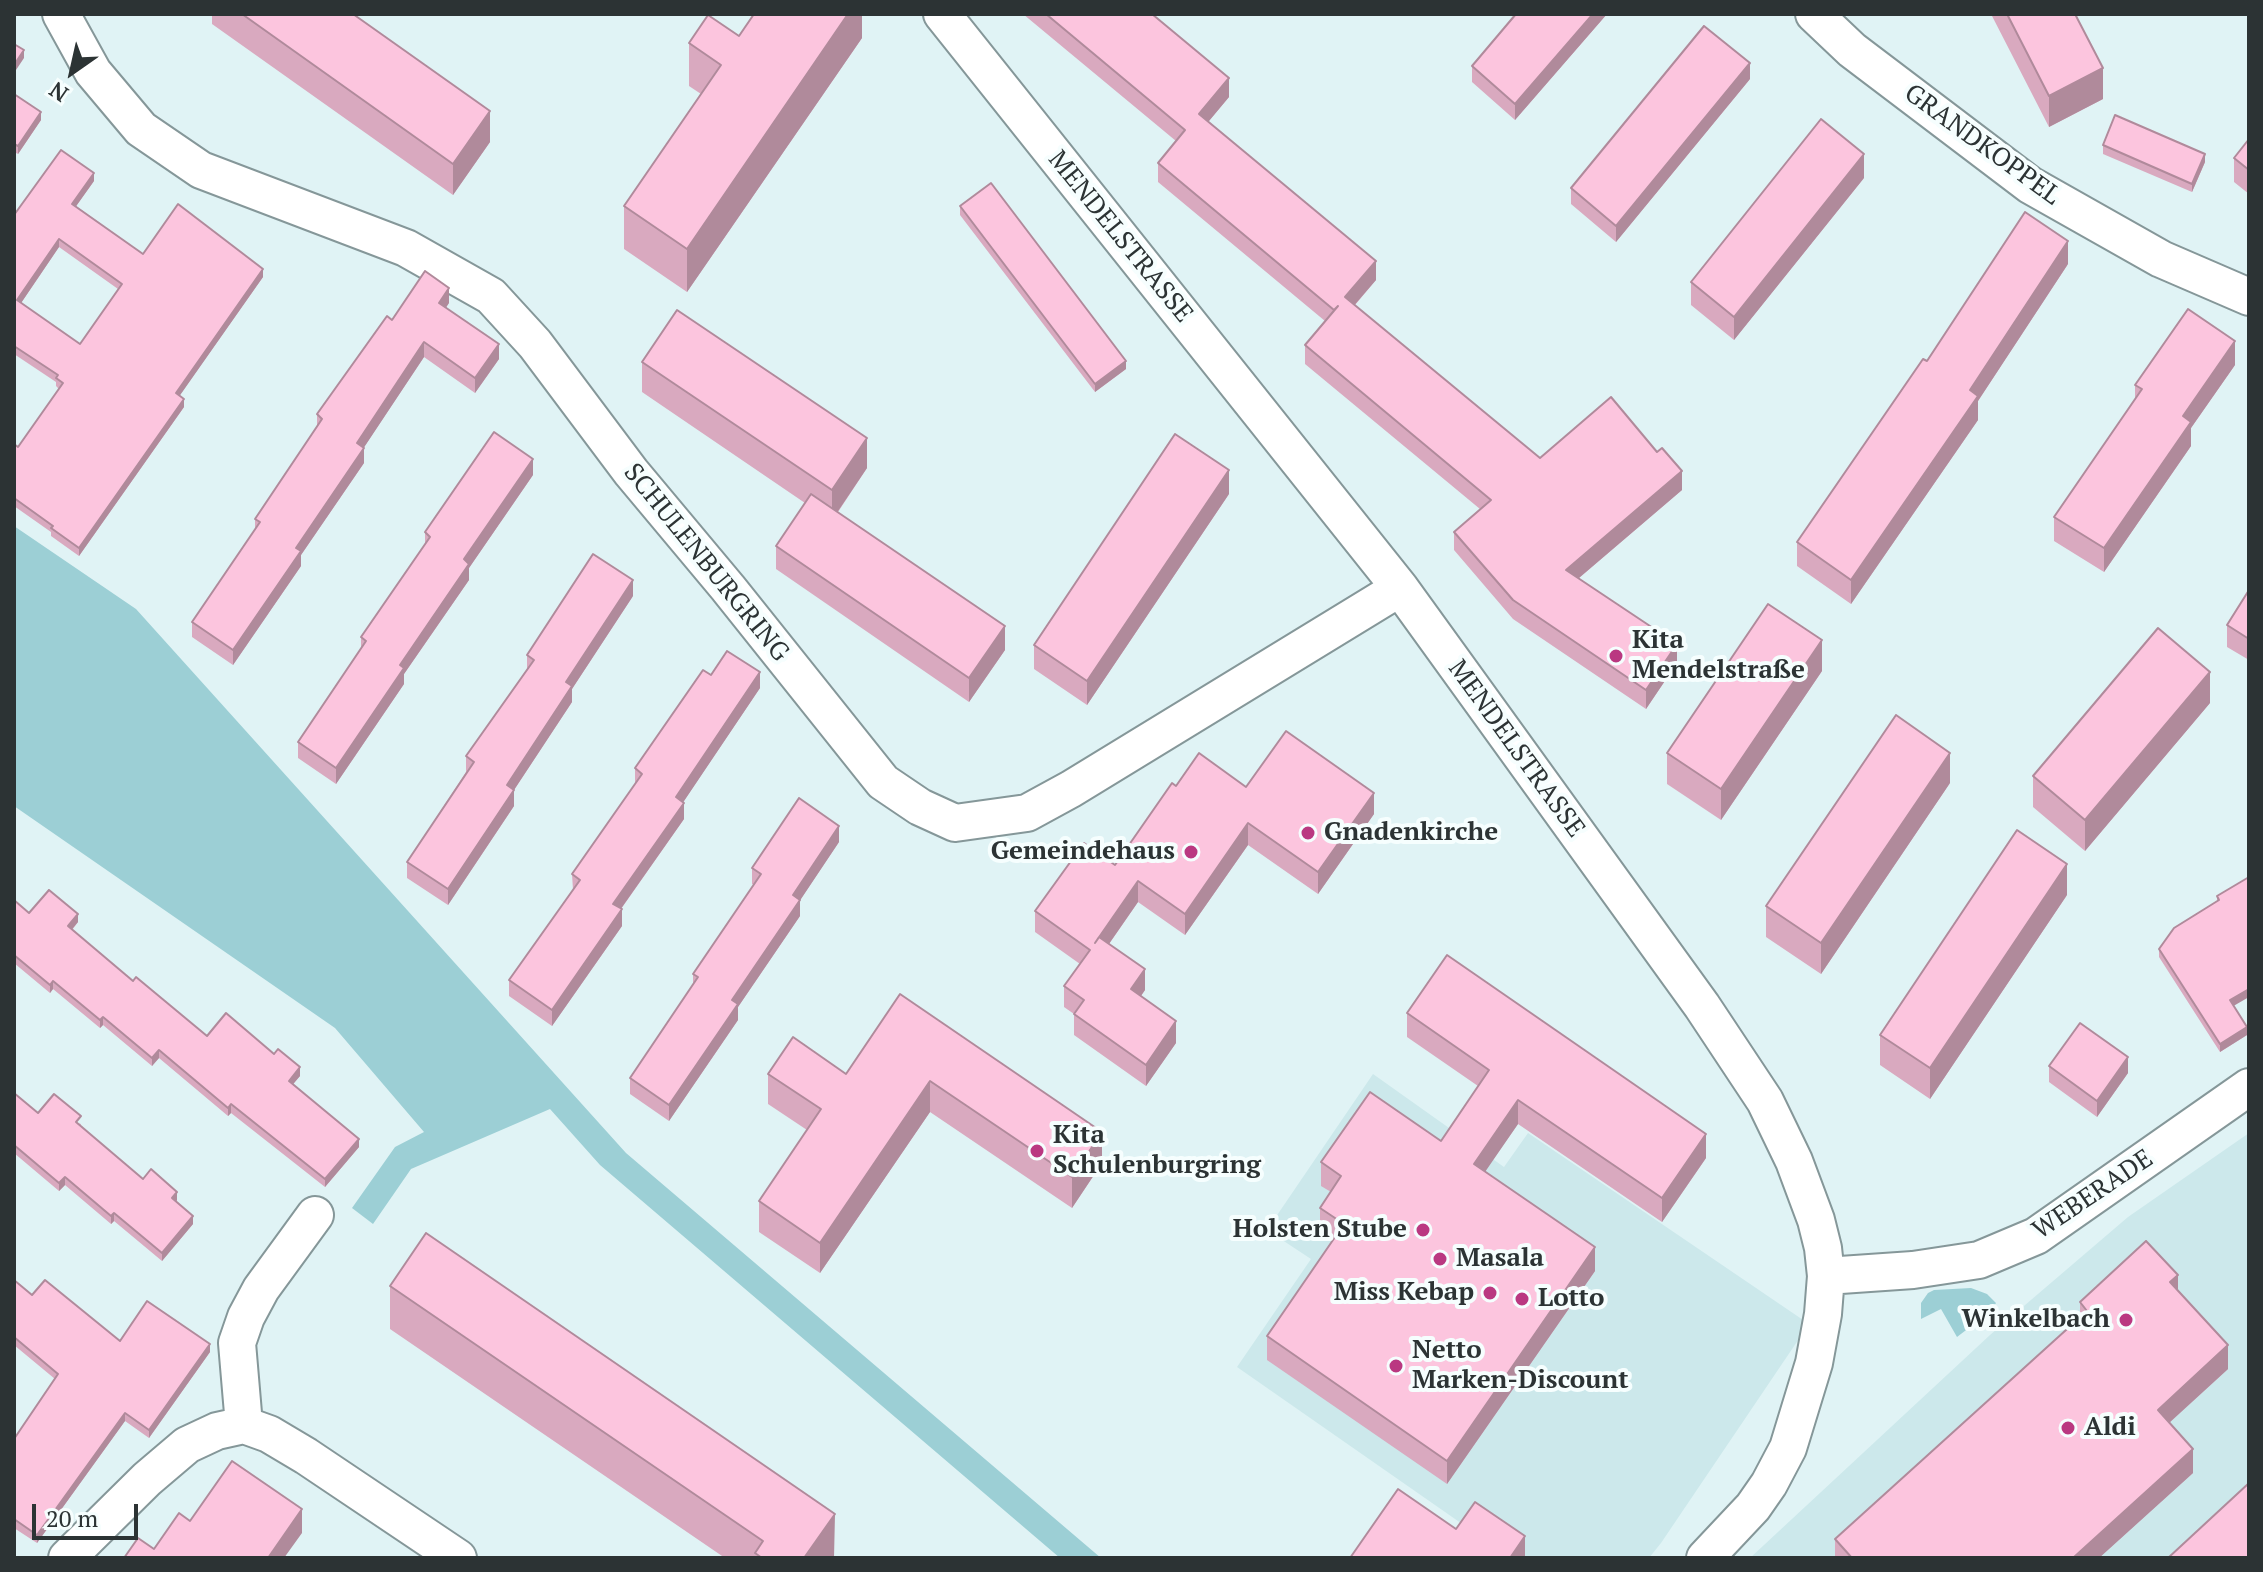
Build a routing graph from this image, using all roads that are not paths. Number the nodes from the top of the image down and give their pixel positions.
1 (61, 14) edge
2 (942, 14) edge
3 (1814, 14) edge
4 (2249, 297) edge
5 (1400, 588) junction
6 (2249, 1087) edge
7 (315, 1215) dead end
8 (1826, 1276) junction
9 (244, 1425) junction
10 (67, 1558) edge
11 (458, 1558) edge
12 (1705, 1558) edge

1 - 5 street, SCHULENBURGRING
2 - 5 street, MENDELSTRASSE
3 - 4 street, GRANDKOPPEL
5 - 8 street, MENDELSTRASSE
6 - 8 street, WEBERADE
7 - 9 street
8 - 12 street, MENDELSTRASSE
9 - 10 street
9 - 11 street

